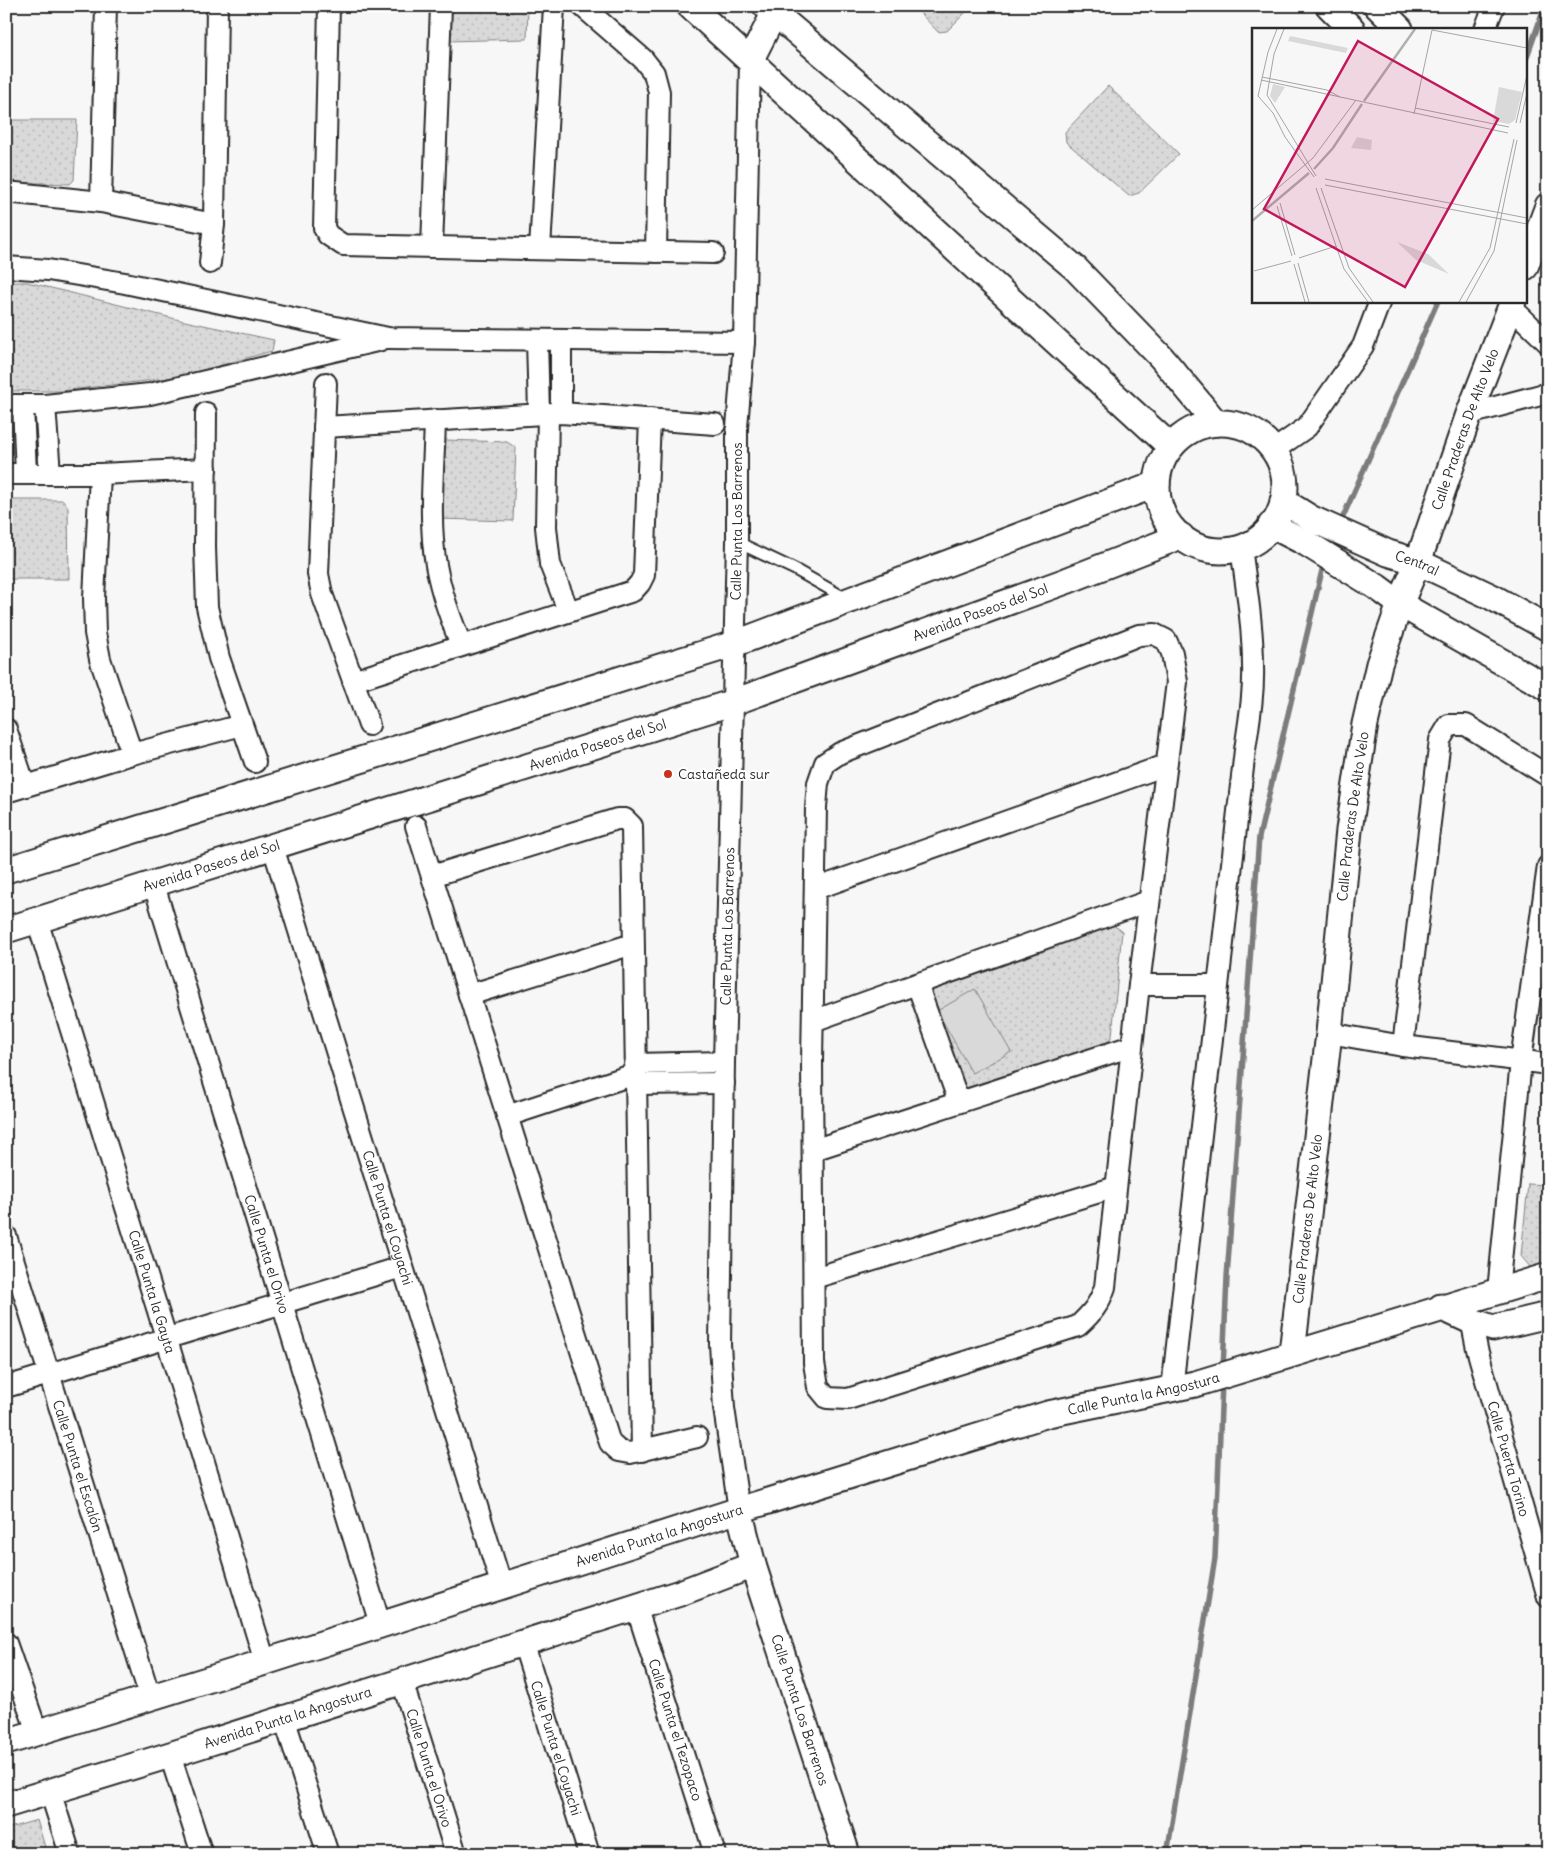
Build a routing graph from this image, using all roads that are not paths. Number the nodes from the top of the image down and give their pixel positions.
1 (106, 6) edge
2 (217, 6) edge
3 (329, 6) edge
4 (441, 6) edge
5 (554, 6) edge
6 (582, 6) edge
7 (690, 6) edge
8 (1329, 6) edge
9 (1377, 6) edge
10 (1494, 6) edge
11 (773, 9) edge
12 (1351, 28) edge
13 (1399, 28) edge
14 (1485, 28) edge
15 (750, 61) junction
16 (6, 192) edge
17 (101, 202) junction
18 (1548, 206) edge
19 (214, 224) junction
20 (432, 247) junction
21 (540, 249) junction
22 (656, 252) junction
23 (713, 253) dead end
24 (210, 263) dead end
25 (1526, 264) edge
26 (6, 267) edge
27 (1380, 302) edge
28 (1512, 304) edge
29 (388, 338) junction
30 (537, 340) junction
31 (561, 340) junction
32 (744, 342) junction
33 (1548, 343) edge
34 (326, 383) dead end
35 (1548, 393) edge
36 (15, 405) edge
37 (45, 405) junction
38 (206, 413) dead end
39 (549, 413) junction
40 (1469, 414) junction
41 (435, 420) junction
42 (650, 420) junction
43 (1216, 423) junction
44 (715, 424) dead end
45 (324, 427) junction
46 (1171, 447) junction
47 (1274, 450) junction
48 (206, 469) junction
49 (16, 474) edge
50 (50, 474) junction
51 (100, 474) junction
52 (1157, 484) junction
53 (1283, 501) junction
54 (1271, 525) junction
55 (1180, 536) junction
56 (737, 542) junction
57 (1241, 547) junction
58 (1418, 562) junction
59 (850, 601) junction
60 (1400, 604) junction
61 (568, 610) junction
62 (1548, 628) edge
63 (734, 644) junction
64 (461, 645) junction
65 (354, 681) junction
66 (1548, 688) edge
67 (734, 702) junction
68 (242, 725) junction
69 (369, 725) dead end
70 (6, 730) edge
71 (132, 754) junction
72 (255, 762) dead end
73 (1166, 765) junction
74 (1548, 776) edge
75 (26, 786) junction
76 (6, 792) edge
77 (416, 826) dead end
78 (273, 847) junction
79 (1548, 866) edge
80 (6, 870) edge
81 (432, 876) junction
82 (154, 885) junction
83 (815, 889) junction
84 (1149, 901) junction
85 (37, 920) junction
86 (6, 930) edge
87 (633, 944) junction
88 (917, 984) junction
89 (1139, 985) junction
90 (1218, 985) junction
91 (469, 995) junction
92 (813, 1021) junction
93 (1329, 1033) junction
94 (1132, 1046) junction
95 (1403, 1046) junction
96 (1521, 1061) junction
97 (724, 1062) junction
98 (1548, 1064) edge
99 (635, 1074) junction
100 (724, 1083) junction
101 (959, 1102) junction
102 (507, 1116) junction
103 (813, 1150) junction
104 (1116, 1187) junction
105 (6, 1236) edge
106 (402, 1266) junction
107 (1548, 1276) edge
108 (814, 1278) junction
109 (1498, 1291) junction
110 (282, 1303) junction
111 (1548, 1315) edge
112 (1477, 1316) junction
113 (166, 1337) junction
114 (1292, 1354) junction
115 (50, 1373) junction
116 (1184, 1386) junction
117 (6, 1387) edge
118 (697, 1437) dead end
119 (642, 1451) junction
120 (739, 1510) junction
121 (754, 1565) junction
122 (502, 1587) junction
123 (1548, 1597) edge
124 (636, 1606) junction
125 (380, 1624) junction
126 (523, 1642) junction
127 (6, 1643) edge
128 (264, 1662) junction
129 (402, 1681) junction
130 (6, 1684) edge
131 (150, 1697) junction
132 (25, 1701) junction
133 (284, 1718) junction
134 (37, 1732) junction
135 (6, 1742) edge
136 (170, 1755) junction
137 (50, 1791) junction
138 (6, 1805) edge
139 (70, 1854) edge
140 (202, 1854) edge
141 (328, 1854) edge
142 (456, 1854) edge
143 (589, 1854) edge
144 (715, 1854) edge
145 (847, 1854) edge

1 - 17 street
2 - 19 street
3 - 20 street
4 - 20 street
5 - 21 street
6 - 22 street
7 - 15 street
8 - 12 street
9 - 13 street
10 - 14 street
11 - 15 street
11 - 43 street
15 - 32 street, Calle Punta Los Barrenos
15 - 46 street
16 - 17 street
17 - 19 street
18 - 25 street
19 - 24 street
20 - 21 street
21 - 22 street
22 - 23 street
26 - 29 street
27 - 47 street
28 - 33 street
28 - 40 street, Calle Praderas De Alto Velo
29 - 30 street
29 - 37 street
30 - 31 street
30 - 39 street
31 - 32 street
31 - 39 street
32 - 56 street, Calle Punta Los Barrenos
34 - 45 street
35 - 40 street
36 - 37 street
36 - 49 street
37 - 50 street
38 - 48 street
39 - 41 street
39 - 42 street
39 - 61 street
40 - 58 street, Calle Praderas De Alto Velo
41 - 45 street
41 - 64 street
42 - 44 street
42 - 61 street
43 - 46 street
43 - 47 street
45 - 65 street
46 - 52 street
47 - 53 street
48 - 51 street
48 - 68 street
49 - 50 street
50 - 51 street
51 - 71 street
52 - 55 street
52 - 59 street
53 - 54 street
53 - 58 street, Central
54 - 57 street
54 - 60 street
55 - 57 street
55 - 67 street, Avenida Paseos del Sol
56 - 59 lane
56 - 63 street, Calle Punta Los Barrenos
57 - 90 street
58 - 60 street, Calle Praderas De Alto Velo
58 - 62 street, Central
59 - 63 street
60 - 66 street
60 - 93 street, Calle Praderas De Alto Velo
61 - 64 street
63 - 67 street, Calle Punta Los Barrenos
63 - 80 street
64 - 65 street
65 - 69 street
67 - 78 street, Avenida Paseos del Sol
67 - 97 street, Calle Punta Los Barrenos
68 - 71 street
68 - 72 street
70 - 75 street
71 - 75 street
73 - 83 street
73 - 83 street
73 - 84 street
74 - 95 street
75 - 76 street
77 - 81 street
78 - 82 street, Avenida Paseos del Sol
78 - 106 street, Calle Punta el Coyachi
79 - 96 street
81 - 87 street
81 - 91 street
82 - 85 street, Avenida Paseos del Sol
82 - 110 street, Calle Punta el Orivo
83 - 92 street
84 - 88 street
84 - 89 street
85 - 86 street, Avenida Paseos del Sol
85 - 113 street, Calle Punta la Gayta
87 - 91 street
87 - 99 street
88 - 92 street
88 - 101 street
89 - 90 street
89 - 94 street
90 - 116 street
91 - 102 street
92 - 103 street
93 - 95 street
93 - 114 street, Calle Praderas De Alto Velo
94 - 101 street
94 - 104 street
95 - 96 street
96 - 98 street
96 - 109 street
97 - 99 street
97 - 100 street, Calle Punta Los Barrenos
99 - 100 street
99 - 102 street
99 - 119 street
100 - 120 street, Calle Punta Los Barrenos
101 - 103 street
102 - 119 street
103 - 108 street
104 - 108 street
104 - 108 street
105 - 115 street, Calle Punta el Escalón
106 - 110 street
106 - 122 street, Calle Punta el Coyachi
107 - 109 street
109 - 112 street
110 - 113 street
110 - 125 street, Calle Punta el Orivo
111 - 112 street
112 - 114 street, Calle Punta la Angostura
112 - 123 street, Calle Puerta Torino
113 - 115 street
113 - 128 street, Calle Punta la Gayta
114 - 116 street, Calle Punta la Angostura
115 - 117 street
115 - 131 street, Calle Punta el Escalón
116 - 120 street, Calle Punta la Angostura
118 - 119 street
120 - 121 street, Avenida Punta la Angostura
120 - 122 street, Avenida Punta la Angostura
121 - 124 street, Avenida Punta la Angostura
121 - 145 street, Calle Punta Los Barrenos
122 - 125 street, Avenida Punta la Angostura
124 - 126 street, Avenida Punta la Angostura
124 - 144 street, Calle Punta el Tezopaco
125 - 128 street, Avenida Punta la Angostura
126 - 129 street, Avenida Punta la Angostura
126 - 143 street, Calle Punta el Coyachi
127 - 132 street
128 - 131 street, Avenida Punta la Angostura
129 - 133 street, Avenida Punta la Angostura
129 - 142 street, Calle Punta el Orivo
130 - 132 street
131 - 134 street, Avenida Punta la Angostura
132 - 134 street
133 - 136 street, Avenida Punta la Angostura
133 - 141 street
134 - 135 street, Avenida Punta la Angostura
136 - 137 street, Avenida Punta la Angostura
136 - 140 street
137 - 138 street, Avenida Punta la Angostura
137 - 139 street

